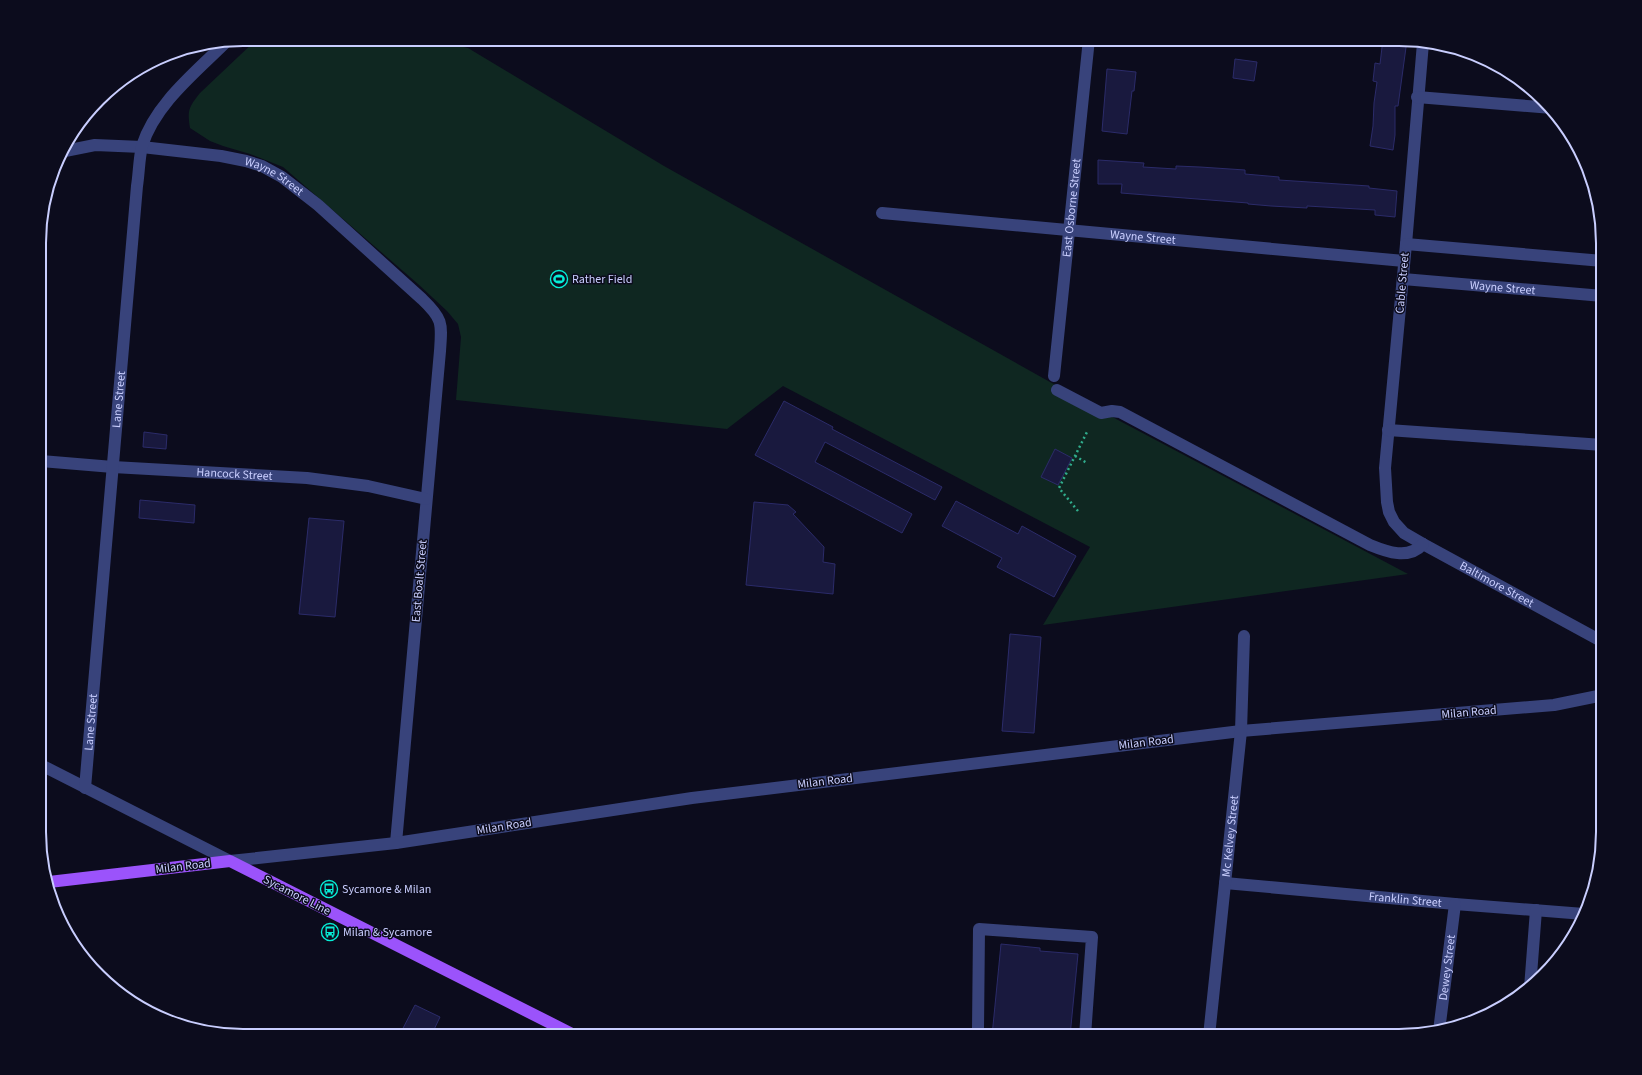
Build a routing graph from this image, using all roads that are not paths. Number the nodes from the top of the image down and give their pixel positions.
1 (1088, 46) edge
2 (221, 47) edge
3 (1422, 48) edge
4 (1417, 97) junction
5 (1541, 107) edge
6 (142, 147) junction
7 (69, 150) edge
8 (882, 213) dead end
9 (1070, 230) junction
10 (1406, 244) junction
11 (1596, 259) edge
12 (1404, 261) junction
13 (1403, 279) junction
14 (1596, 295) edge
15 (439, 319) joint
16 (1054, 376) dead end
17 (1057, 390) dead end
18 (1388, 430) junction
19 (1596, 445) edge
20 (46, 461) edge
21 (114, 467) junction
22 (426, 499) junction
23 (1394, 522) joint
24 (1423, 544) junction
25 (1244, 636) dead end
26 (1596, 638) edge
27 (1596, 696) edge
28 (1241, 731) junction
29 (46, 768) edge
30 (85, 788) junction
31 (396, 843) junction
32 (230, 860) junction
33 (53, 882) edge
34 (1226, 883) junction
35 (1455, 904) junction
36 (1536, 910) junction
37 (1578, 914) edge
38 (1531, 978) edge
39 (1440, 1025) edge
40 (562, 1029) edge
41 (978, 1029) edge
42 (1085, 1029) edge
43 (1210, 1029) edge

1 - 9 street, East Osborne Street
2 - 6 street, Lane Street
3 - 4 street, Cable Street
4 - 5 street
4 - 10 street, Cable Street
6 - 7 street, Wayne Street
6 - 15 street, Wayne Street
6 - 21 street, Lane Street
8 - 9 street, Wayne Street
9 - 12 street, Wayne Street
9 - 16 street, East Osborne Street
10 - 11 street
10 - 12 street, Cable Street
12 - 13 street, Cable Street
13 - 14 street, Wayne Street
13 - 18 street, Cable Street
15 - 22 street, East Boalt Street
17 - 24 street
18 - 19 street
18 - 23 street, Cable Street
20 - 21 street, Hancock Street
21 - 22 street, Hancock Street
21 - 30 street, Lane Street
22 - 31 street, East Boalt Street
23 - 24 street, Baltimore Street
24 - 26 street, Baltimore Street
25 - 28 street, Mc Kelvey Street
27 - 28 street, Milan Road
28 - 31 street, Milan Road
28 - 34 street, Mc Kelvey Street
29 - 30 street, Sycamore Line
30 - 32 street, Sycamore Line
31 - 32 street, Milan Road
32 - 33 main road, Milan Road
32 - 40 main road, Sycamore Line
34 - 35 street, Franklin Street
34 - 43 street, Mc Kelvey Street
35 - 36 street, Franklin Street
35 - 39 street, Dewey Street
36 - 37 street, Franklin Street
36 - 38 street
41 - 42 street

